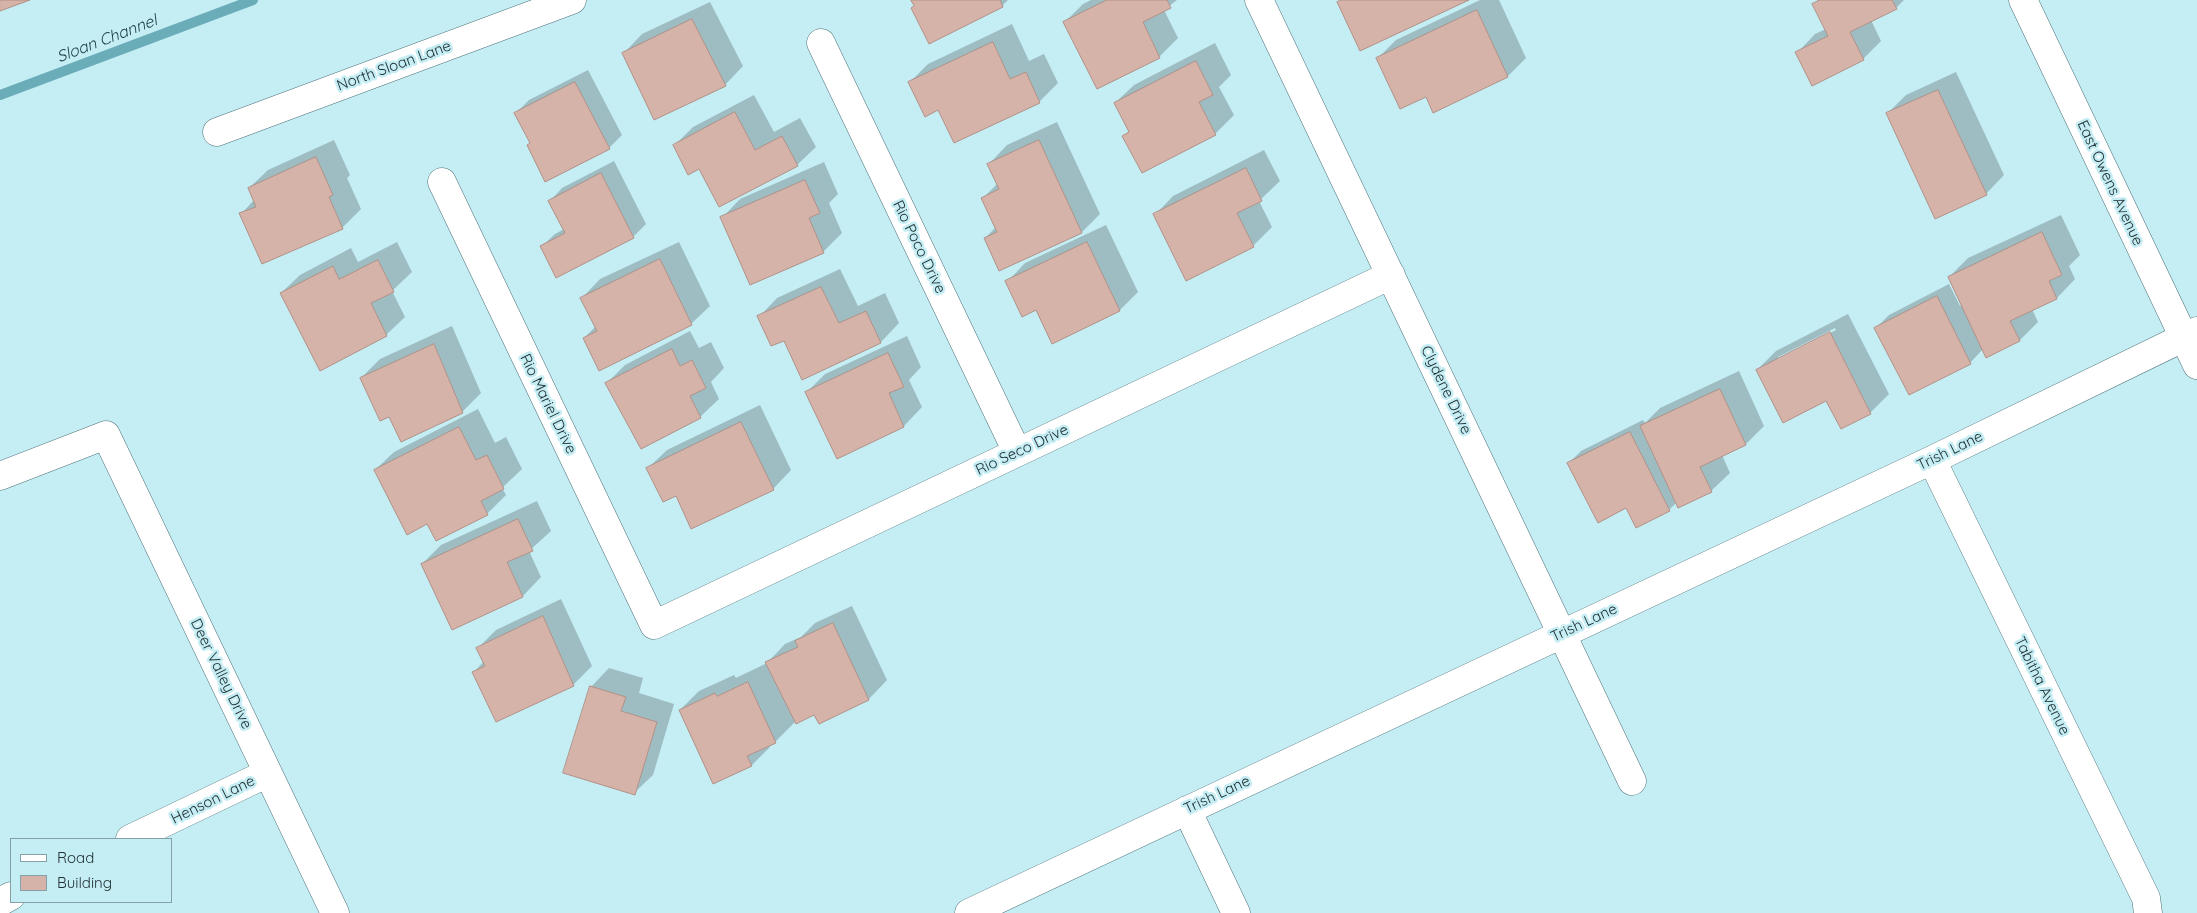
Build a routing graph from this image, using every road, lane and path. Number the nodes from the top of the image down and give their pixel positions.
1 (572, 0) edge
2 (1259, 0) edge
3 (2023, 0) edge
4 (821, 43) dead end
5 (217, 132) dead end
6 (442, 182) dead end
7 (1391, 275) junction
8 (2190, 334) edge
9 (2197, 365) edge
10 (1017, 452) junction
11 (1932, 460) junction
12 (0, 476) edge
13 (654, 625) joint
14 (1562, 634) junction
15 (268, 773) junction
16 (1632, 781) dead end
17 (1187, 810) junction
18 (132, 838) edge
19 (335, 913) edge
20 (969, 913) edge
21 (1236, 913) edge
22 (2148, 913) edge

1 - 5 street, North Sloan Lane
2 - 7 street, Clydene Drive
3 - 8 street, East Owens Avenue
4 - 10 street, Rio Poco Drive
6 - 13 street, Rio Mariel Drive
7 - 10 street, Rio Seco Drive
7 - 14 street, Clydene Drive
8 - 9 street, East Owens Avenue
8 - 11 street, Trish Lane
10 - 13 street, Rio Seco Drive
11 - 14 street, Trish Lane
11 - 22 street, Tabitha Avenue
12 - 15 street, Deer Valley Drive
14 - 16 street, Clydene Drive
14 - 17 street, Trish Lane
15 - 18 street, Henson Lane
15 - 19 street, Deer Valley Drive
17 - 20 street, Trish Lane
17 - 21 street

